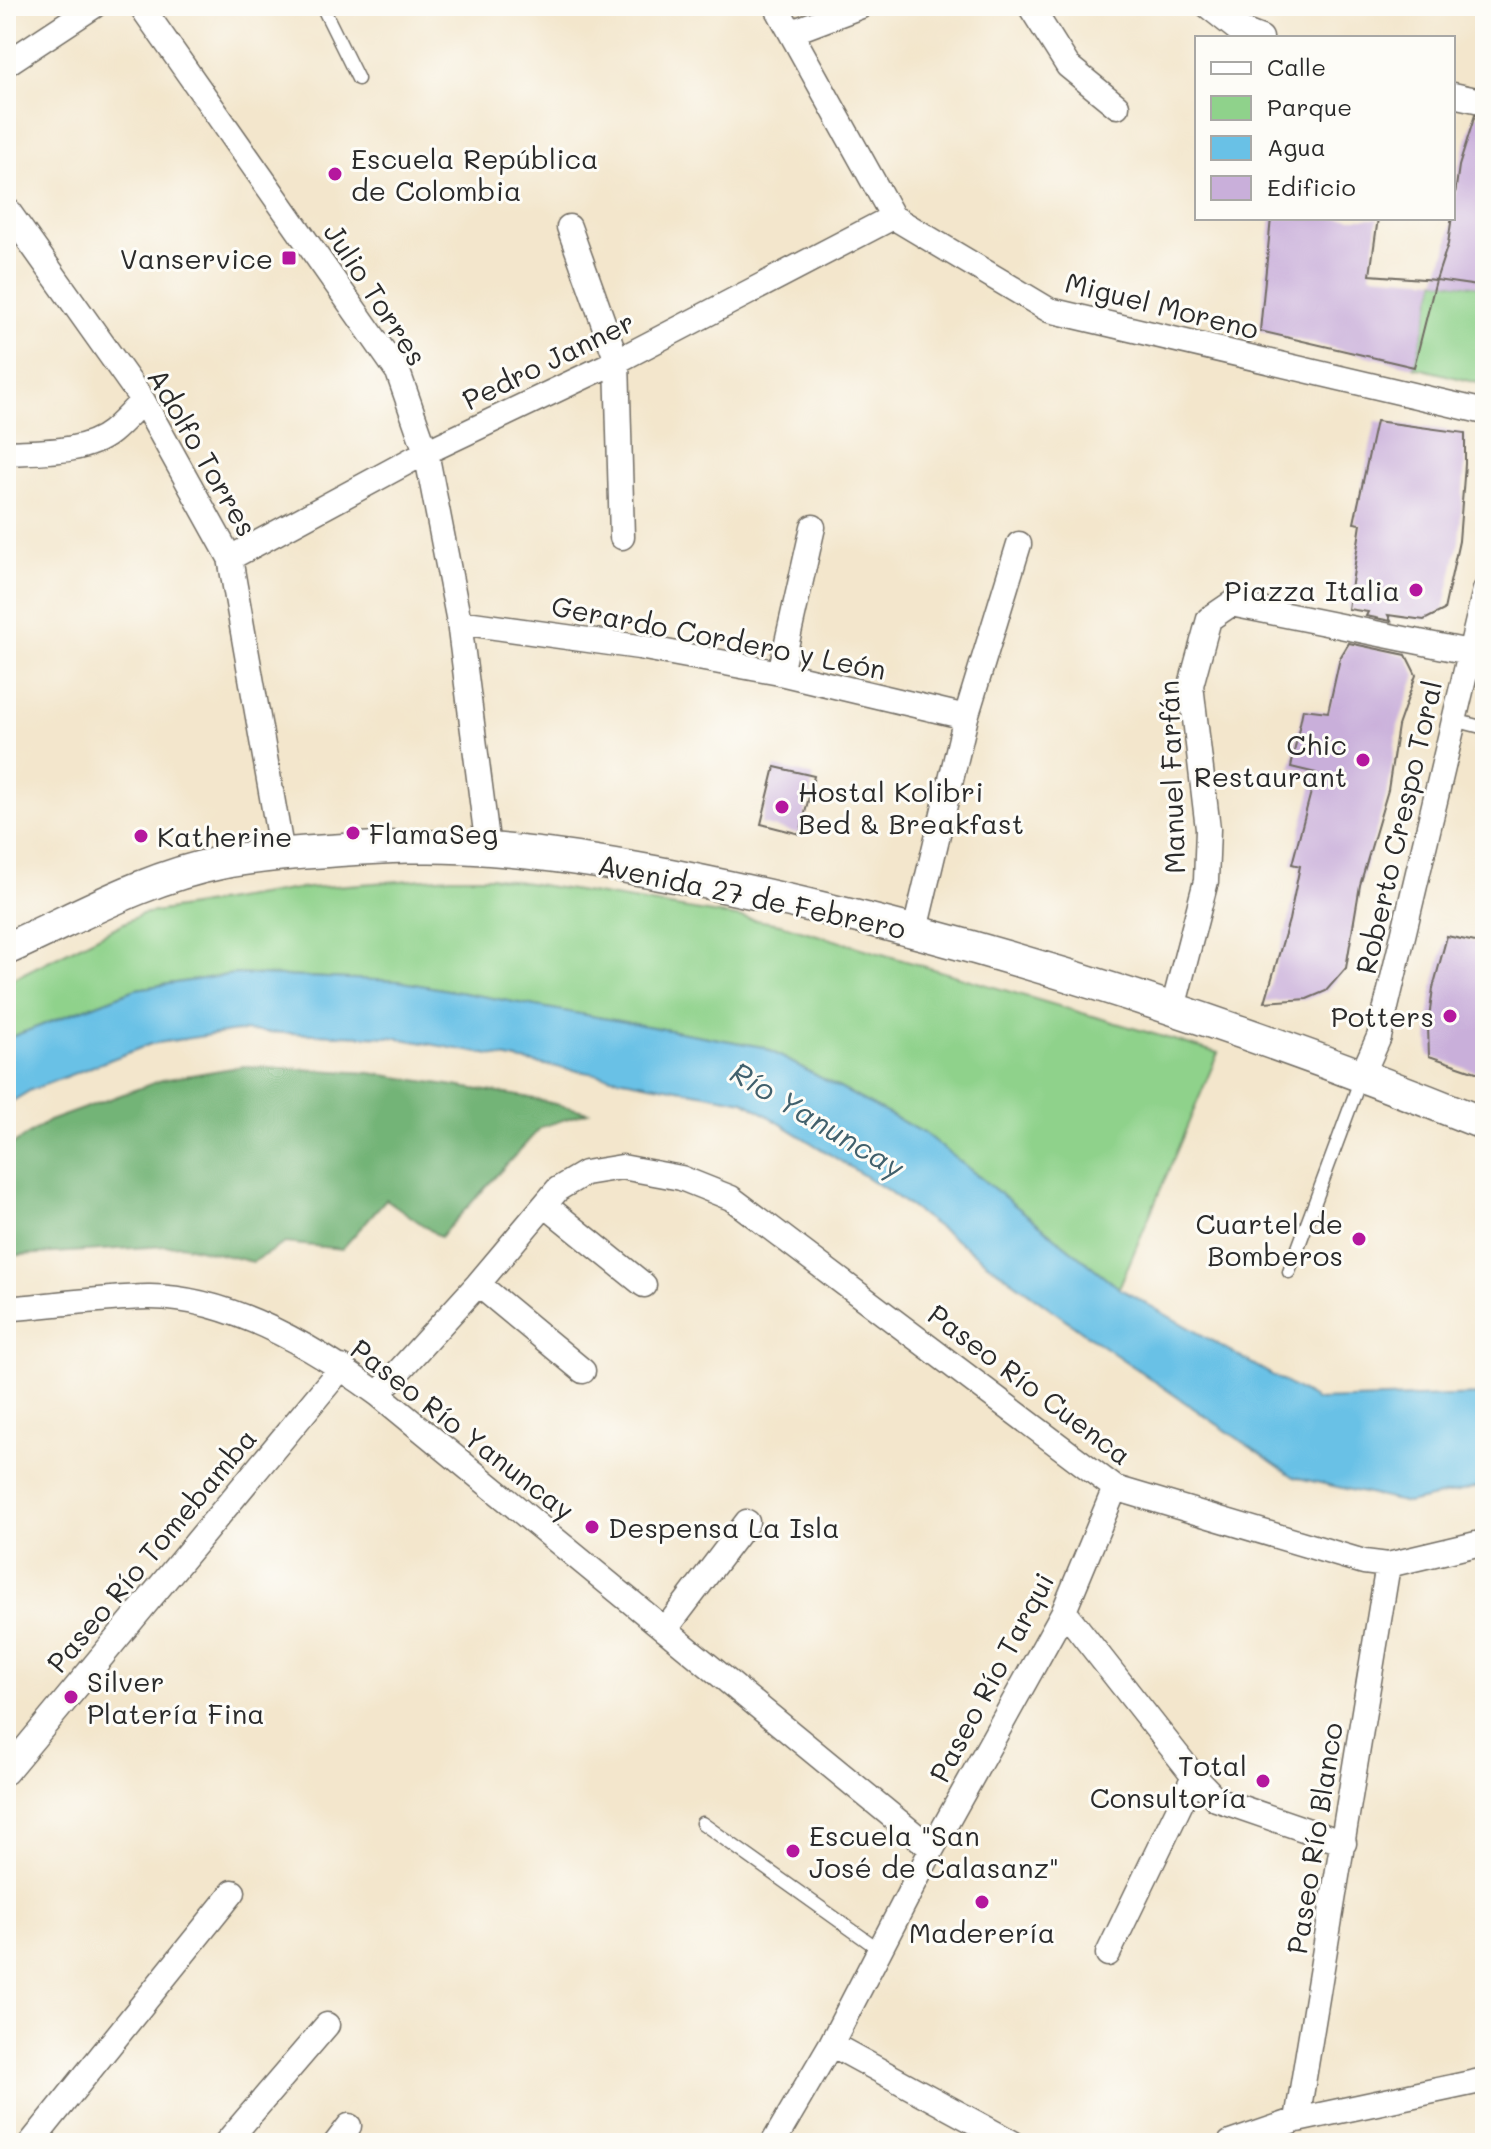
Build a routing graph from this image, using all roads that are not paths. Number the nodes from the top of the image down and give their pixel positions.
1 (94, 6) edge
2 (141, 6) edge
3 (322, 6) edge
4 (776, 6) edge
5 (861, 6) edge
6 (1030, 6) edge
7 (1208, 6) edge
8 (792, 32) junction
9 (1256, 36) edge
10 (6, 64) edge
11 (358, 79) dead end
12 (1455, 95) edge
13 (1485, 102) edge
14 (1117, 106) dead end
15 (6, 208) edge
16 (893, 217) junction
17 (569, 227) dead end
18 (617, 361) junction
19 (143, 401) junction
20 (1485, 412) edge
21 (426, 452) junction
22 (6, 453) edge
23 (813, 527) dead end
24 (622, 537) dead end
25 (1019, 544) dead end
26 (230, 558) junction
27 (1485, 590) edge
28 (459, 622) junction
29 (1469, 652) junction
30 (780, 673) junction
31 (966, 717) junction
32 (1454, 720) junction
33 (1485, 728) edge
34 (488, 848) junction
35 (282, 854) junction
36 (915, 930) junction
37 (6, 949) edge
38 (1173, 1008) junction
39 (1362, 1075) junction
40 (1485, 1124) edge
41 (545, 1205) junction
42 (1289, 1272) dead end
43 (478, 1284) junction
44 (644, 1285) dead end
45 (6, 1309) edge
46 (342, 1367) junction
47 (583, 1371) dead end
48 (378, 1394) junction
49 (1115, 1488) junction
50 (747, 1522) dead end
51 (1485, 1542) edge
52 (1388, 1565) junction
53 (1064, 1611) junction
54 (665, 1630) junction
55 (6, 1772) edge
56 (1194, 1776) junction
57 (702, 1823) dead end
58 (1344, 1843) junction
59 (932, 1849) junction
60 (233, 1892) dead end
61 (880, 1950) junction
62 (1108, 1954) dead end
63 (327, 2025) dead end
64 (831, 2044) junction
65 (1485, 2080) edge
66 (1297, 2120) junction
67 (31, 2143) edge
68 (226, 2143) edge
69 (773, 2143) edge
70 (1013, 2143) edge
71 (1230, 2143) edge

1 - 10 street
2 - 21 street, Julio Torres
3 - 11 lane
4 - 8 street
5 - 8 street
6 - 14 street
7 - 9 street
8 - 16 street
12 - 13 street
15 - 19 street, Adolfo Torres
16 - 18 street, Pedro Janner
16 - 20 street, Miguel Moreno
17 - 18 street
18 - 21 street, Pedro Janner
18 - 24 street
19 - 22 street
19 - 26 street, Adolfo Torres
21 - 26 street, Pedro Janner
21 - 28 street, Julio Torres
23 - 30 street
25 - 31 street
26 - 35 street, Adolfo Torres
27 - 29 street, Roberto Crespo Toral
28 - 30 street, Gerardo Cordero y León
28 - 34 street, Julio Torres
29 - 32 street, Roberto Crespo Toral
29 - 38 street, Manuel Farfán
30 - 31 street, Gerardo Cordero y León
31 - 36 street
32 - 33 lane
32 - 39 street, Roberto Crespo Toral
34 - 35 street, Avenida 27 de Febrero
34 - 36 street, Avenida 27 de Febrero
35 - 37 street, Avenida 27 de Febrero
36 - 38 street, Avenida 27 de Febrero
38 - 39 street, Avenida 27 de Febrero
39 - 40 street, Avenida 27 de Febrero
39 - 42 lane
41 - 43 street
41 - 44 street
41 - 49 street, Paseo Río Cuenca
43 - 47 street
43 - 48 street
45 - 46 street, Paseo Río Yanuncay
46 - 48 street, Paseo Río Yanuncay
46 - 55 street, Paseo Río Tomebamba
48 - 54 street, Paseo Río Yanuncay
49 - 52 street, Paseo Río Cuenca
49 - 53 street, Paseo Río Tarqui
50 - 54 street
51 - 52 street, Paseo Río Cuenca
52 - 58 street, Paseo Río Blanco
53 - 56 street
53 - 59 street, Paseo Río Tarqui
54 - 59 street, Paseo Río Yanuncay
56 - 58 street
56 - 62 street
57 - 61 lane
58 - 66 street, Paseo Río Blanco
59 - 61 street, Paseo Río Tarqui
60 - 67 street
61 - 64 street, Paseo Río Tarqui
63 - 68 street
64 - 69 street, Paseo Río Tarqui
64 - 70 street
65 - 66 street
66 - 71 street

